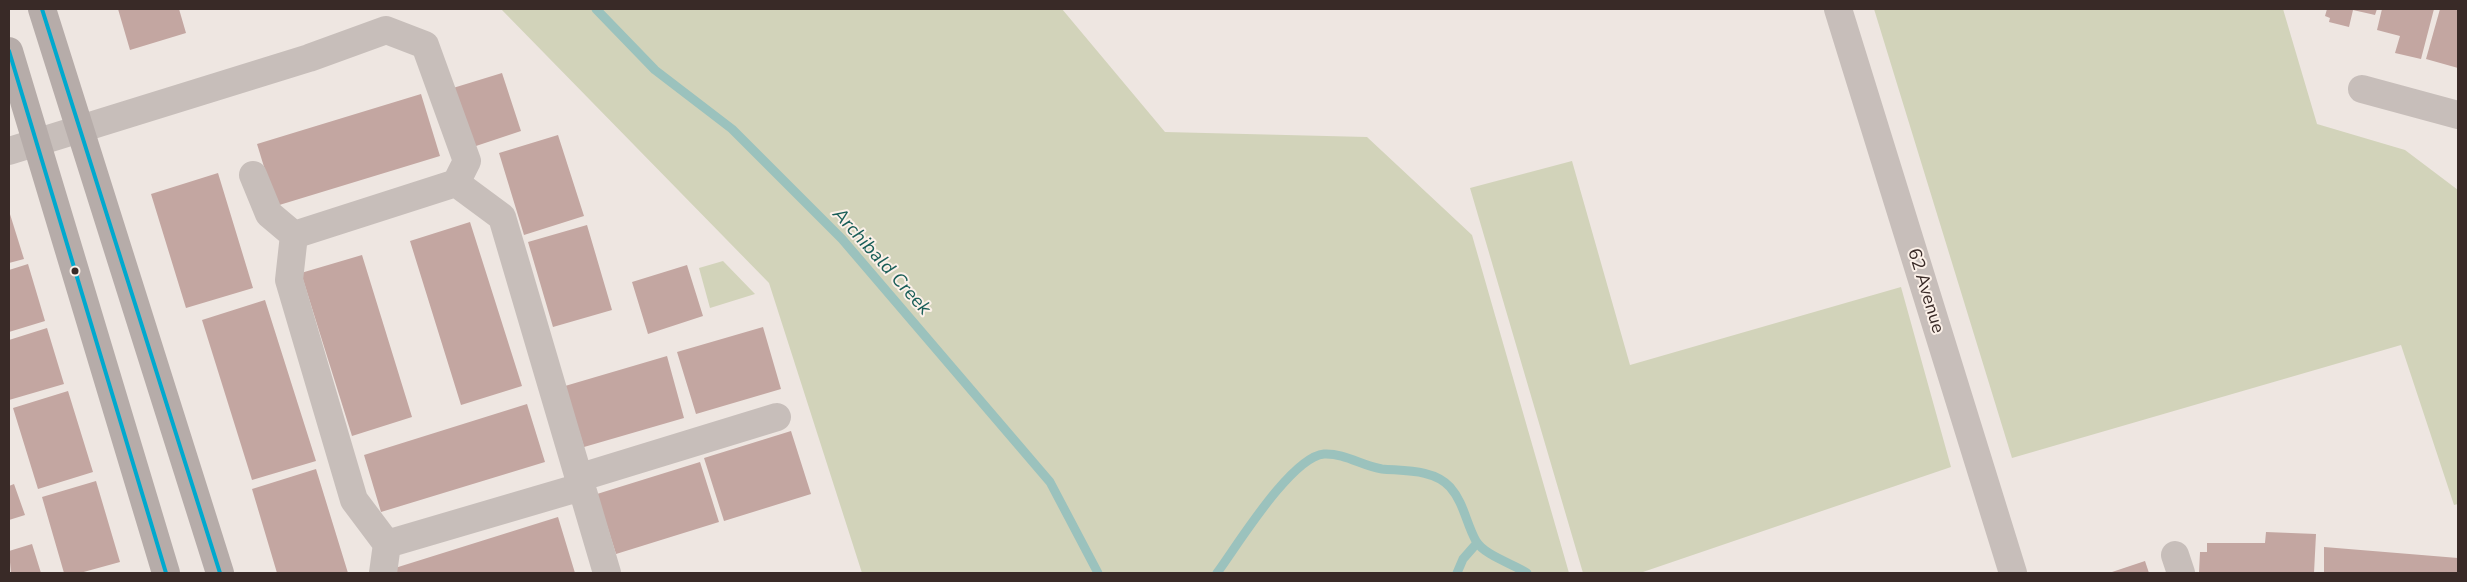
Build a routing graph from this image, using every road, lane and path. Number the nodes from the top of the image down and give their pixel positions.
1 (42, 9) edge
2 (1838, 9) edge
3 (9, 52) edge
4 (2362, 89) dead end
5 (2458, 115) edge
6 (80, 129) junction
7 (37, 142) junction
8 (9, 151) edge
9 (253, 175) dead end
10 (456, 183) junction
11 (294, 235) junction
12 (777, 417) dead end
13 (580, 482) junction
14 (387, 544) junction
15 (166, 573) edge
16 (220, 573) edge
17 (383, 573) edge
18 (607, 573) edge
19 (2013, 573) edge

1 - 6 main road
2 - 19 street, 62 Avenue
3 - 7 main road
4 - 5 street
6 - 7 street
6 - 10 street
6 - 16 main road
7 - 8 street
7 - 15 main road
9 - 11 street
10 - 11 street
10 - 13 street
11 - 14 street
12 - 13 street
13 - 14 street
13 - 18 street
14 - 17 street

